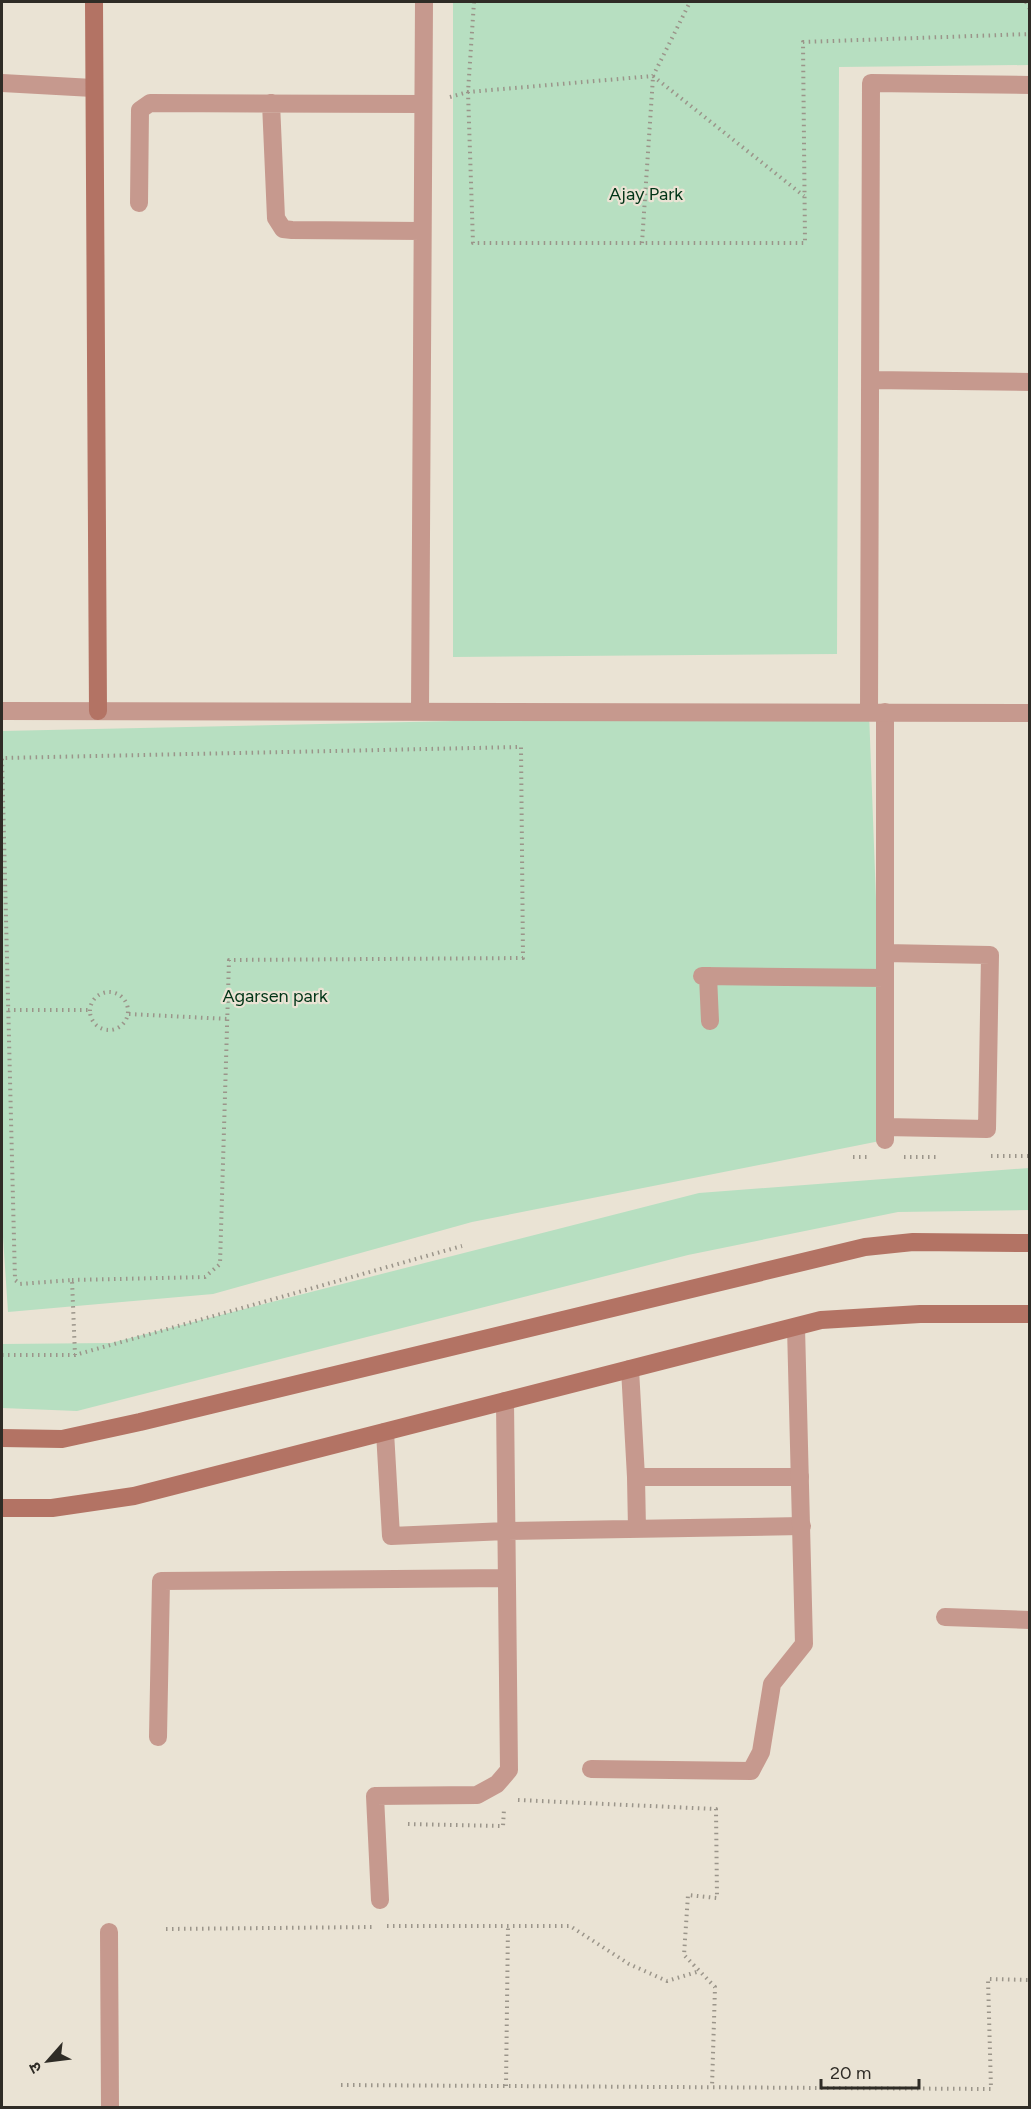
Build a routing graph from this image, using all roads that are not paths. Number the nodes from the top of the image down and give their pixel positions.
1 (94, 2) edge
2 (423, 2) edge
3 (2, 82) edge
4 (1029, 85) edge
5 (93, 88) junction
6 (270, 103) junction
7 (423, 104) junction
8 (139, 203) dead end
9 (422, 231) junction
10 (870, 380) junction
11 (1029, 382) edge
12 (2, 711) edge
13 (98, 711) junction
14 (420, 712) junction
15 (877, 712) junction
16 (1029, 713) edge
17 (885, 953) junction
18 (885, 978) junction
19 (710, 1021) dead end
20 (1029, 1243) edge
21 (1029, 1314) edge
22 (796, 1327) junction
23 (630, 1370) junction
24 (505, 1401) junction
25 (385, 1432) junction
26 (2, 1438) edge
27 (636, 1477) junction
28 (800, 1477) junction
29 (2, 1508) edge
30 (802, 1526) junction
31 (637, 1529) junction
32 (506, 1531) junction
33 (507, 1578) junction
34 (945, 1617) dead end
35 (1029, 1620) edge
36 (158, 1737) dead end
37 (591, 1769) dead end
38 (380, 1900) dead end
39 (109, 1932) dead end
40 (110, 2108) edge

1 - 5 street
2 - 7 street
3 - 5 street
4 - 10 street
5 - 13 street
6 - 7 street
6 - 8 street
6 - 9 street
7 - 9 street
9 - 14 street
10 - 11 street
10 - 15 street
12 - 13 street
13 - 14 street
14 - 15 street
15 - 16 street
15 - 17 street
17 - 18 street
17 - 18 street
18 - 19 street
20 - 26 street
21 - 22 street
22 - 23 street
22 - 28 street
23 - 24 street
23 - 27 street
24 - 25 street
24 - 32 street
25 - 29 street
25 - 32 street
27 - 28 street
27 - 31 street
28 - 30 street
30 - 31 street
30 - 37 street
31 - 32 street
32 - 33 street
33 - 36 street
33 - 38 street
34 - 35 street
39 - 40 street

